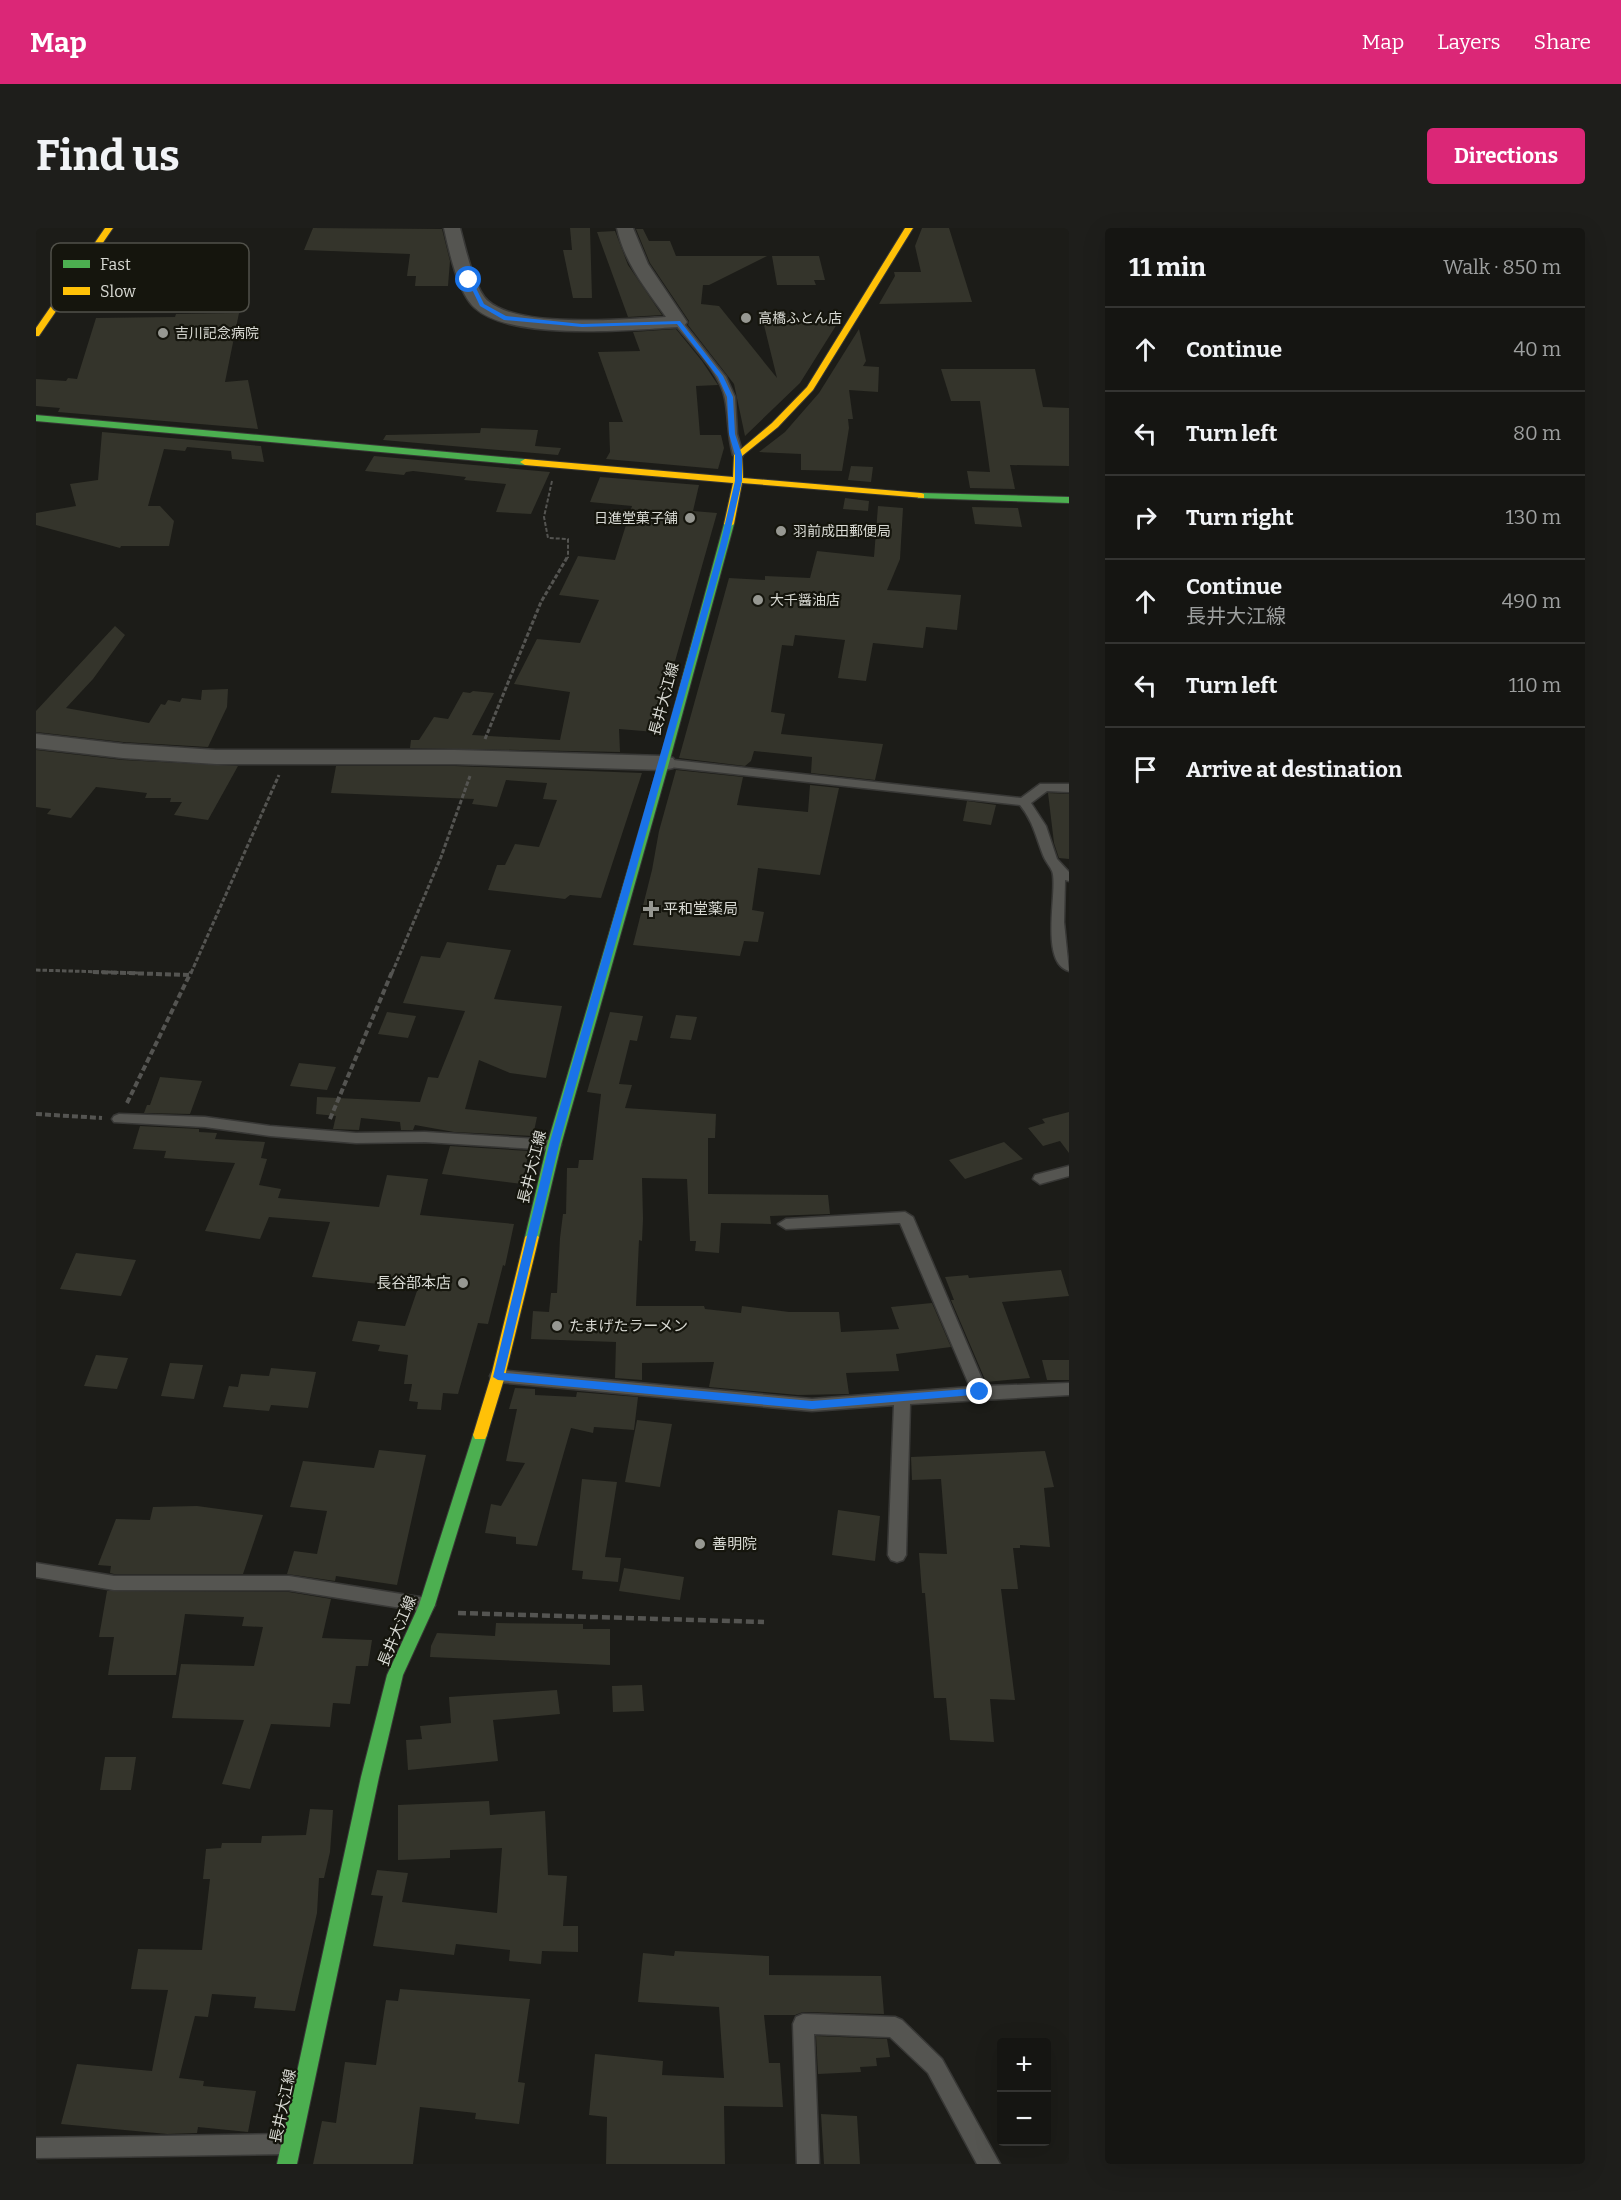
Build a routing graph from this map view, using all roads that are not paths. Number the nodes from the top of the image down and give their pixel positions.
1 (109, 228) edge
2 (452, 228) edge
3 (625, 228) edge
4 (909, 228) edge
5 (99, 243) edge
6 (51, 312) edge
7 (678, 322) junction
8 (36, 334) edge
9 (36, 418) edge
10 (738, 455) junction
11 (738, 481) junction
12 (1069, 500) edge
13 (36, 741) edge
14 (664, 763) junction
15 (1069, 788) edge
16 (1024, 802) junction
17 (1064, 875) edge
18 (1069, 967) edge
19 (118, 1119) road end
20 (554, 1145) junction
21 (1069, 1171) edge
22 (1040, 1179) dead end
23 (786, 1224) dead end
24 (498, 1377) junction
25 (1069, 1389) edge
26 (980, 1392) junction
27 (902, 1398) junction
28 (897, 1555) dead end
29 (36, 1570) edge
30 (425, 1609) junction
31 (36, 2148) edge
32 (289, 2154) edge
33 (808, 2164) edge
34 (989, 2164) edge

1 - 5 main road
2 - 7 street
3 - 7 street
4 - 10 main road
6 - 8 main road
7 - 10 lane
9 - 11 main road
10 - 11 main road, 長井大江線
11 - 12 main road
11 - 14 main road, 長井大江線
13 - 14 street
14 - 16 lane
14 - 20 main road, 長井大江線
15 - 16 lane
16 - 17 lane
17 - 18 lane
19 - 20 lane
20 - 24 main road, 長井大江線
21 - 22 lane
23 - 26 lane
24 - 27 lane
24 - 30 main road, 長井大江線
25 - 26 lane
26 - 27 lane
27 - 28 lane
29 - 30 lane
30 - 32 main road, 長井大江線
31 - 32 lane
33 - 34 lane

